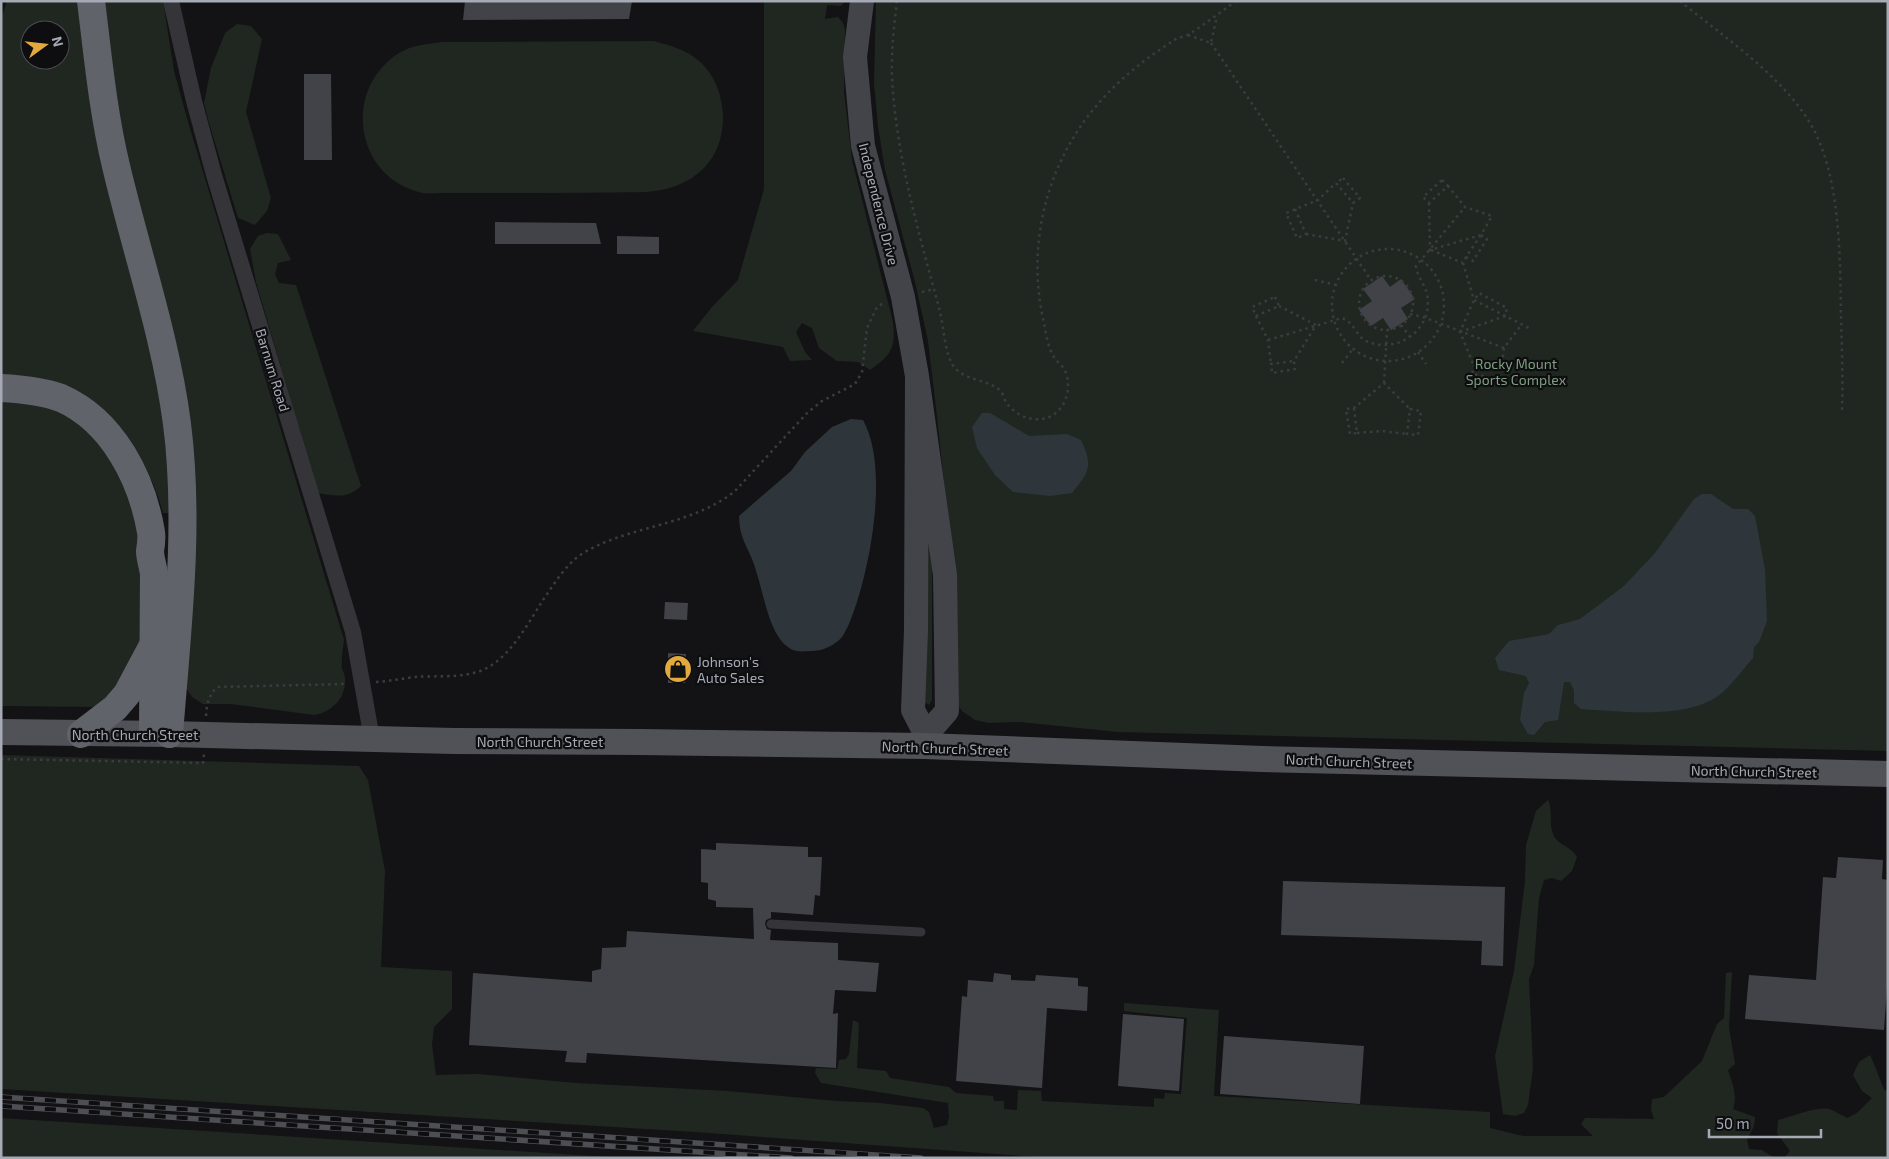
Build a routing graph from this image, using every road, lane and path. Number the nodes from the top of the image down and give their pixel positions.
1 (92, 1) edge
2 (171, 1) edge
3 (862, 1) edge
4 (897, 1) edge
5 (1236, 1) edge
6 (1680, 1) edge
7 (1217, 14) junction
8 (1188, 35) junction
9 (1211, 43) junction
10 (1336, 183) junction
11 (1448, 186) junction
12 (1318, 200) junction
13 (1429, 203) junction
14 (1353, 204) junction
15 (1465, 207) junction
16 (1294, 210) junction
17 (1306, 234) junction
18 (1481, 235) junction
19 (1345, 241) junction
20 (1430, 250) junction
21 (1466, 257) junction
22 (1357, 258) junction
23 (1421, 260) junction
24 (1463, 263) junction
25 (1315, 280) dead end
26 (1371, 280) junction
27 (1336, 286) junction
28 (934, 289) junction
29 (918, 293) dead end
30 (1474, 300) junction
31 (886, 301) dead end
32 (1279, 306) junction
33 (1410, 314) junction
34 (1256, 316) junction
35 (1505, 316) junction
36 (1426, 318) junction
37 (1335, 320) junction
38 (1522, 324) junction
39 (1316, 325) junction
40 (1401, 325) junction
41 (1440, 325) junction
42 (1529, 328) dead end
43 (1387, 330) junction
44 (1460, 332) junction
45 (1410, 338) junction
46 (1268, 340) junction
47 (1386, 344) junction
48 (1353, 348) junction
49 (1504, 348) junction
50 (1418, 352) junction
51 (1386, 360) junction
52 (1294, 361) junction
53 (1271, 364) junction
54 (1342, 364) dead end
55 (1426, 364) dead end
56 (1474, 366) junction
57 (1500, 370) junction
58 (917, 376) junction
59 (1384, 383) junction
60 (1, 388) edge
61 (1354, 408) junction
62 (1410, 409) junction
63 (1842, 412) dead end
64 (1357, 433) junction
65 (1407, 434) junction
66 (153, 646) junction
67 (379, 681) dead end
68 (342, 684) dead end
69 (207, 702) dead end
70 (1, 732) edge
71 (80, 734) junction
72 (161, 734) junction
73 (372, 739) junction
74 (926, 741) junction
75 (1, 759) edge
76 (203, 763) dead end
77 (1888, 774) edge
78 (771, 924) dead end
79 (920, 932) dead end

1 - 72 highway
2 - 73 street, Barnum Road
3 - 58 street, Independence Drive
4 - 28 path
5 - 7 path
6 - 63 path
7 - 8 path
7 - 9 path
8 - 9 path
8 - 28 path
9 - 12 path
10 - 12 path
10 - 14 path
10 - 14 path
11 - 13 path
11 - 13 path
11 - 15 path
12 - 16 path
12 - 19 path
13 - 20 path
14 - 19 path
15 - 18 path
15 - 20 path
16 - 17 path
16 - 17 path
17 - 19 path
18 - 20 path
18 - 21 path
18 - 21 path
19 - 22 path
20 - 23 path
20 - 24 path
21 - 24 path
22 - 23 path
22 - 26 path
22 - 27 path
23 - 36 path
23 - 41 path
24 - 30 path
25 - 27 path
26 - 33 path
26 - 43 path
27 - 37 path
28 - 29 path
30 - 35 path
30 - 35 path
30 - 44 path
31 - 67 path
32 - 34 path
32 - 34 path
32 - 39 path
33 - 36 path
33 - 40 path
34 - 46 path
35 - 38 path
35 - 44 path
36 - 41 path
36 - 45 path
37 - 39 path
37 - 47 path
37 - 48 path
38 - 42 path
38 - 49 path
39 - 46 path
39 - 52 path
40 - 43 path
40 - 45 path
41 - 44 path
41 - 50 path
43 - 47 path
44 - 49 path
44 - 56 path
45 - 47 path
46 - 53 path
47 - 51 path
48 - 51 path
48 - 54 path
49 - 57 path
50 - 51 path
50 - 55 path
51 - 59 path
52 - 53 path
52 - 53 path
56 - 57 path
56 - 57 path
58 - 74 street
58 - 74 street
59 - 61 path
59 - 62 path
60 - 66 highway
61 - 64 path
61 - 64 path
62 - 65 path
62 - 65 path
64 - 65 path
66 - 71 highway
66 - 72 highway
68 - 69 path
70 - 71 main road, North Church Street
71 - 72 main road, North Church Street
72 - 73 main road, North Church Street
73 - 74 main road, North Church Street
74 - 77 main road, North Church Street
75 - 76 path
78 - 79 lane

